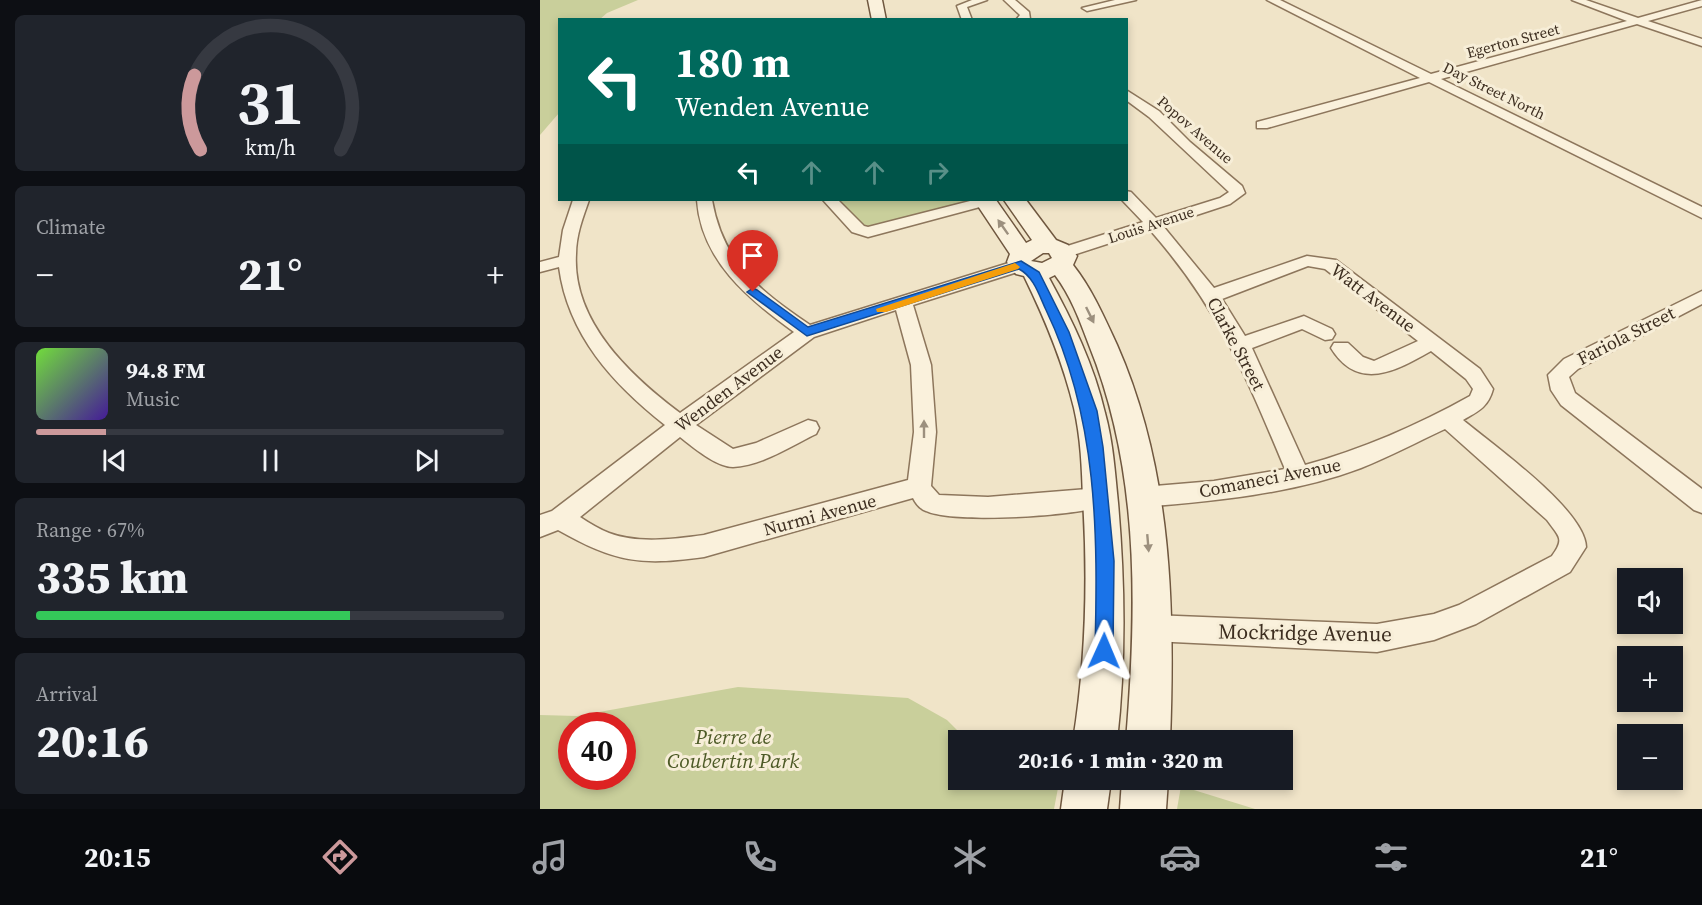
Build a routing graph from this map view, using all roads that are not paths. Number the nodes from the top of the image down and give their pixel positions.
1 (875, 0) edge
2 (982, 0) edge
3 (1008, 0) edge
4 (1131, 0) edge
5 (1272, 0) edge
6 (1577, 0) edge
7 (1702, 3) edge
8 (1087, 8) dead end
9 (879, 18) edge
10 (966, 18) edge
11 (1025, 18) edge
12 (1639, 21) junction
13 (1702, 43) edge
14 (1431, 79) junction
15 (1128, 95) edge
16 (1262, 125) dead end
17 (1237, 193) joint
18 (1128, 197) edge
19 (581, 201) edge
20 (704, 201) edge
21 (831, 201) edge
22 (981, 201) edge
23 (986, 201) edge
24 (1015, 201) edge
25 (1702, 213) edge
26 (1154, 224) junction
27 (1041, 259) junction
28 (567, 261) junction
29 (540, 267) edge
30 (1211, 296) junction
31 (1702, 297) edge
32 (903, 303) junction
33 (807, 332) junction
34 (1325, 334) dead end
35 (1432, 342) junction
36 (1240, 345) junction
37 (1341, 348) dead end
38 (1483, 389) joint
39 (1447, 419) junction
40 (680, 425) junction
41 (808, 428) dead end
42 (1299, 476) junction
43 (919, 488) junction
44 (1143, 497) junction
45 (1100, 498) junction
46 (1702, 503) edge
47 (550, 522) edge
48 (1152, 628) junction
49 (1096, 730) edge
50 (1148, 730) edge
51 (1087, 790) edge
52 (1144, 790) edge
53 (1084, 809) edge
54 (1143, 809) edge

1 - 9 street
2 - 10 street
3 - 11 street
4 - 8 street
5 - 14 street, Day Street North
6 - 12 street
7 - 12 street, Egerton Street
12 - 13 street
12 - 14 street, Egerton Street
14 - 16 street, Egerton Street
14 - 25 street, Day Street North
15 - 17 street, Popov Avenue
17 - 26 street, Louis Avenue
18 - 26 street, Clarke Street
19 - 28 street
20 - 33 street
21 - 22 street
27 -> 23 street
24 - 27 street
26 - 27 street, Louis Avenue
26 - 30 street, Clarke Street
27 - 32 street, Wenden Avenue
27 -> 44 street
27 - 45 street
28 - 29 street
28 - 40 street
30 - 35 street, Watt Avenue
30 - 36 street, Clarke Street
31 - 46 street, Fariola Street
32 - 33 street, Wenden Avenue
43 -> 32 street
33 - 40 street, Wenden Avenue
34 - 36 street
35 - 37 street
35 - 38 street, Watt Avenue
36 - 42 street, Clarke Street
38 - 39 street, Comaneci Avenue
39 - 42 street, Comaneci Avenue
39 - 48 street, Mockridge Avenue
40 - 41 street
40 - 47 street, Wenden Avenue
42 - 44 street, Comaneci Avenue
43 - 45 street
43 - 47 street, Nurmi Avenue
44 -> 48 street
45 - 49 street
48 - 50 street
51 - 53 street
52 - 54 street

